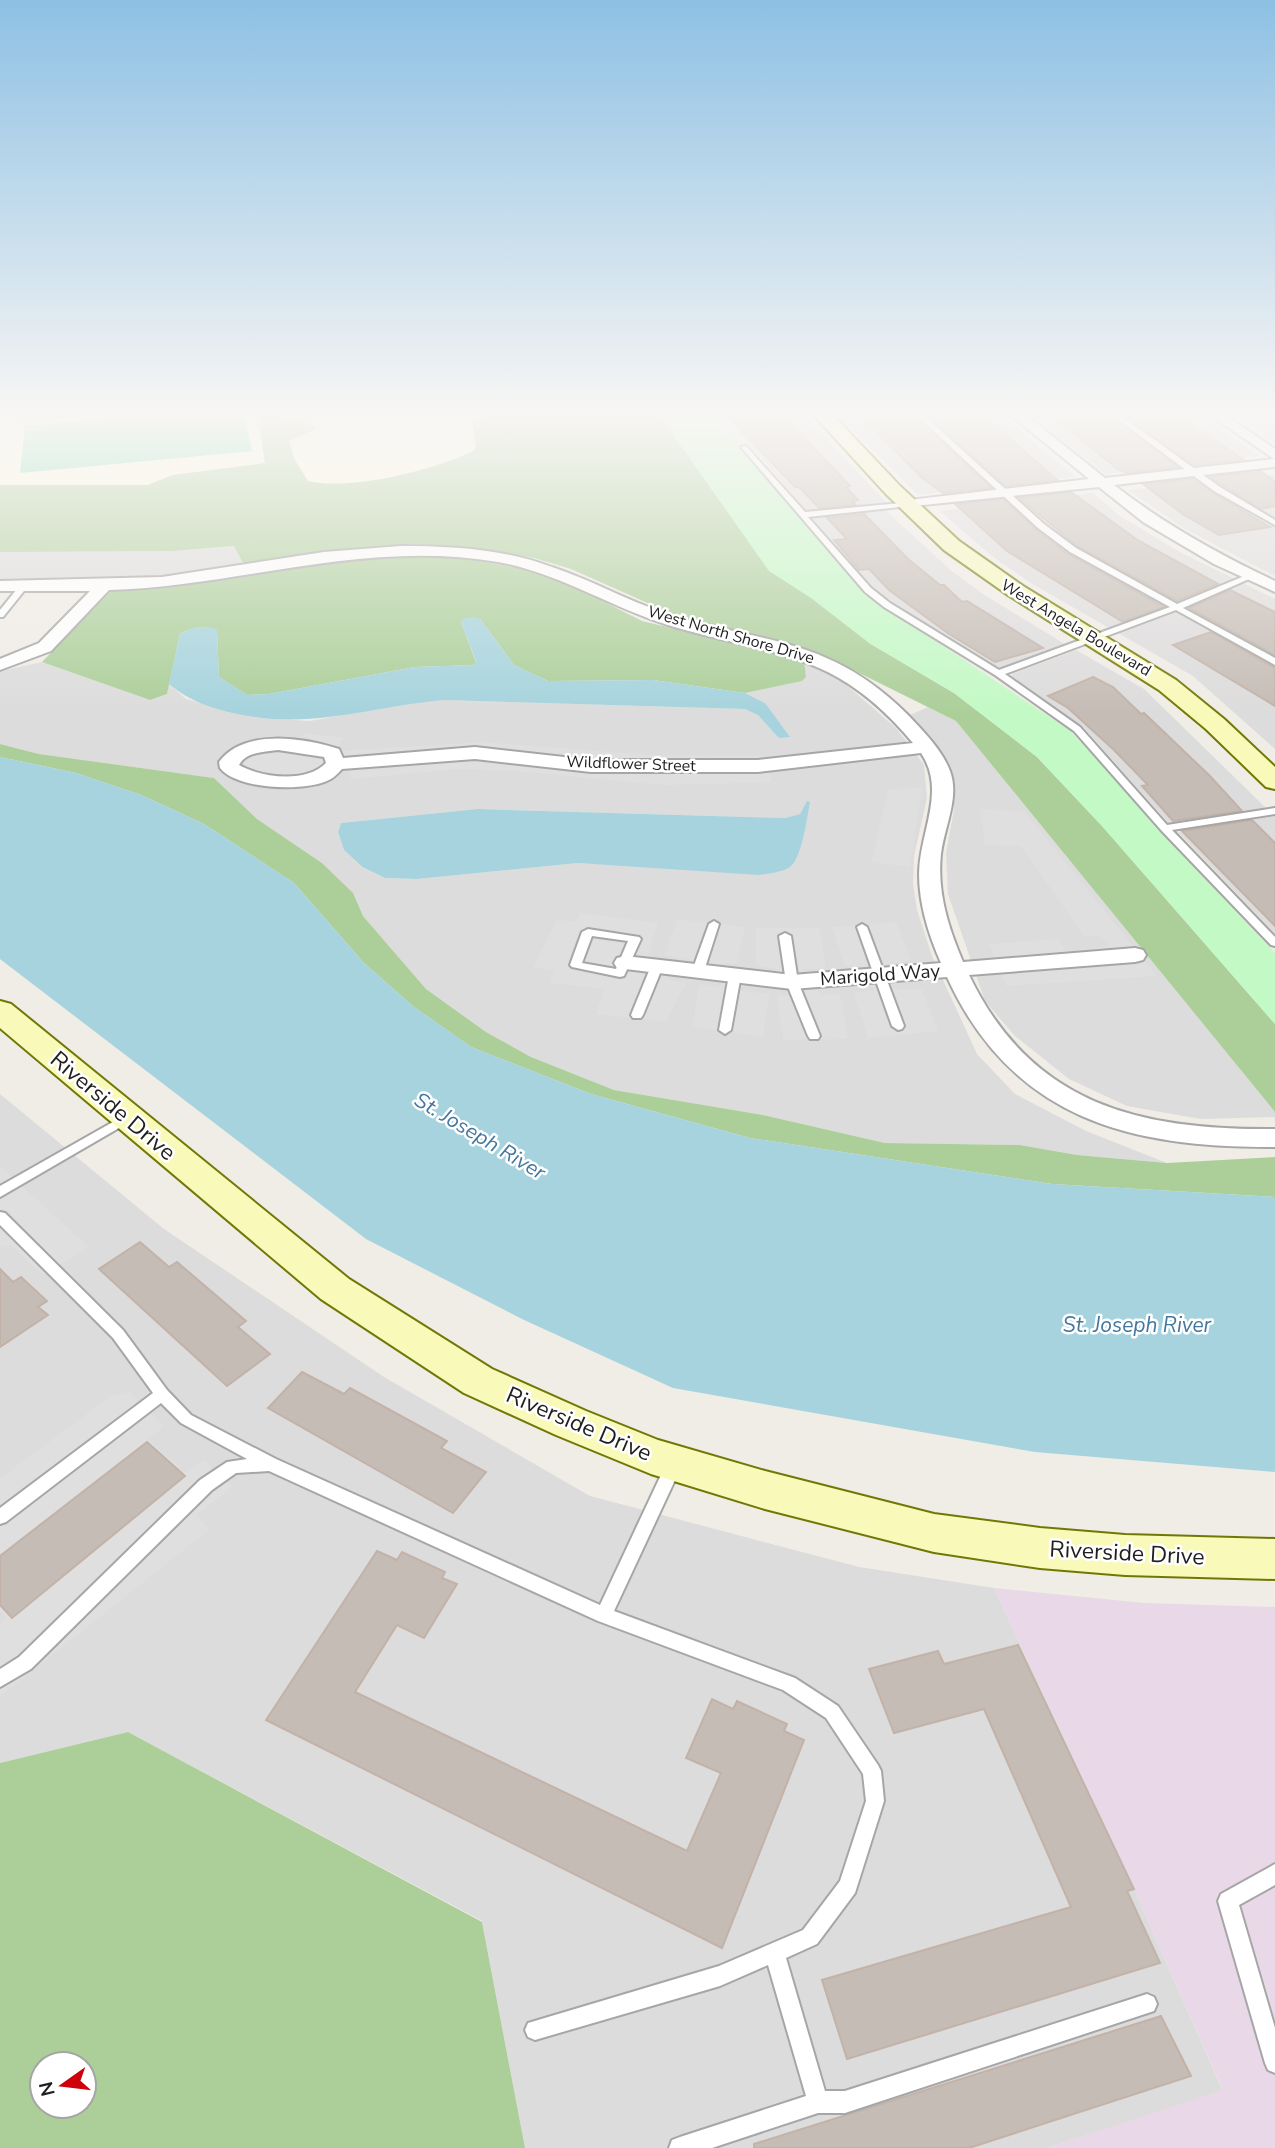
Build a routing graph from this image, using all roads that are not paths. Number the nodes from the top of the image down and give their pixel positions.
1 (800, 512) edge
2 (829, 512) edge
3 (917, 512) edge
4 (1026, 512) edge
5 (1139, 512) edge
6 (1258, 512) edge
7 (802, 515) junction
8 (1275, 523) edge
9 (1252, 576) junction
10 (0, 586) edge
11 (24, 586) junction
12 (103, 587) junction
13 (1275, 587) edge
14 (1174, 606) junction
15 (0, 615) edge
16 (1092, 639) junction
17 (1275, 662) edge
18 (0, 665) edge
19 (998, 673) junction
20 (925, 747) junction
21 (336, 764) junction
22 (1275, 781) edge
23 (1275, 811) edge
24 (1165, 828) junction
25 (714, 924) dead end
26 (862, 927) dead end
27 (785, 936) dead end
28 (1275, 943) edge
29 (1135, 955) dead end
30 (625, 962) junction
31 (657, 966) junction
32 (954, 970) junction
33 (698, 971) junction
34 (736, 975) junction
35 (881, 975) junction
36 (792, 982) junction
37 (0, 1011) edge
38 (637, 1015) dead end
39 (898, 1026) dead end
40 (725, 1030) dead end
41 (814, 1036) dead end
42 (127, 1118) junction
43 (1275, 1138) edge
44 (0, 1192) edge
45 (0, 1217) edge
46 (162, 1394) junction
47 (675, 1463) junction
48 (270, 1464) junction
49 (0, 1517) edge
50 (1275, 1559) edge
51 (604, 1615) junction
52 (0, 1679) edge
53 (1275, 1874) edge
54 (774, 1952) junction
55 (1147, 2004) dead end
56 (535, 2030) dead end
57 (1275, 2063) edge
58 (818, 2102) junction
59 (680, 2148) edge

1 - 7 lane
2 - 7 lane
3 - 16 street, West Angela Boulevard
4 - 14 lane
5 - 9 street
6 - 8 lane
7 - 19 lane
9 - 13 street
9 - 14 lane
10 - 11 street, West North Shore Drive
11 - 12 street, West North Shore Drive
11 - 15 lane
12 - 18 street
12 - 20 street, West North Shore Drive
14 - 16 lane
14 - 17 lane
16 - 19 lane
16 - 22 street, West Angela Boulevard
19 - 24 lane
20 - 21 street, Wildflower Street
20 - 32 street, West North Shore Drive
21 - 21 street, Wildflower Street
23 - 24 lane
24 - 28 lane
25 - 33 lane
26 - 35 lane
27 - 36 lane
29 - 32 street, Marigold Way
30 - 30 lane
30 - 31 street, Marigold Way
31 - 33 street, Marigold Way
31 - 38 lane
32 - 35 street, Marigold Way
32 - 43 street, West North Shore Drive
33 - 34 street, Marigold Way
34 - 36 street, Marigold Way
34 - 40 lane
35 - 36 street, Marigold Way
35 - 39 lane
36 - 41 lane
37 - 42 street, Riverside Drive
42 - 44 lane
42 - 47 street, Riverside Drive
45 - 46 lane
46 - 48 lane
46 - 49 lane
47 - 50 street, Riverside Drive
47 - 51 lane
48 - 51 lane
48 - 52 lane
51 - 54 lane
53 - 57 lane
54 - 56 lane
54 - 58 lane
55 - 58 lane
58 - 59 lane

